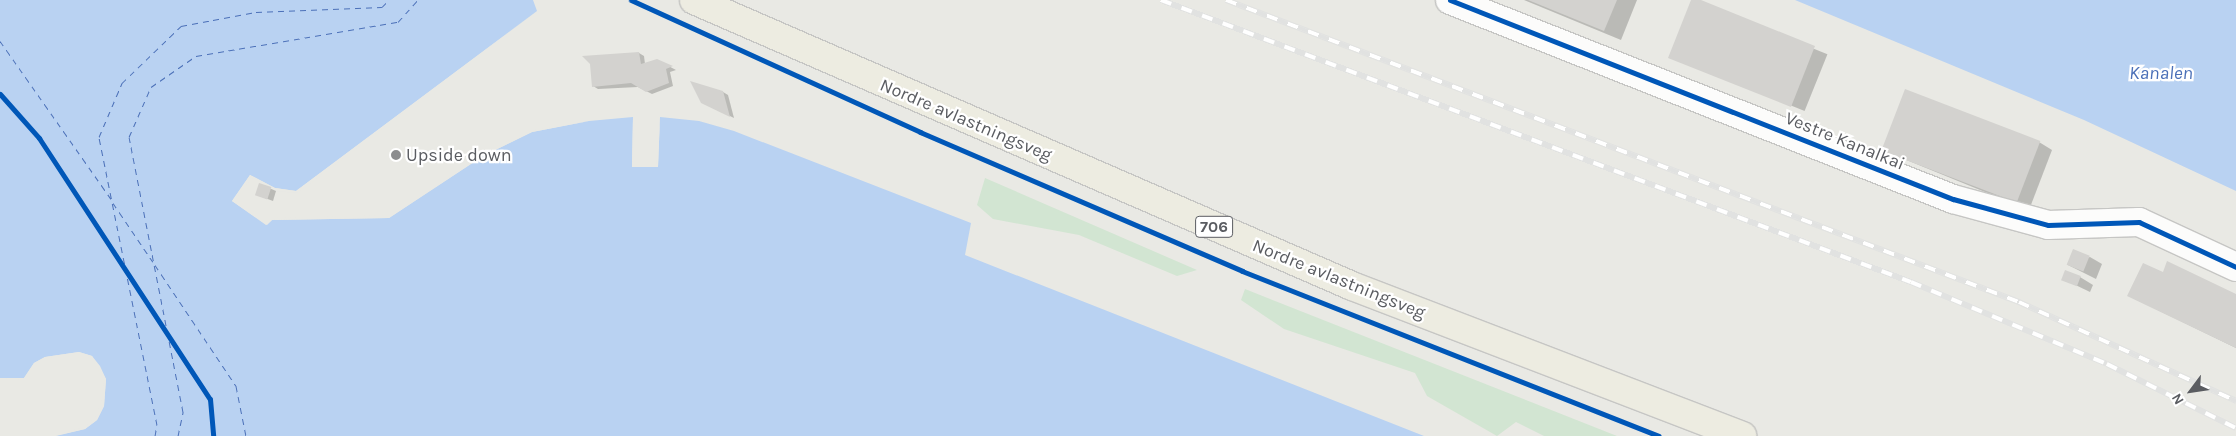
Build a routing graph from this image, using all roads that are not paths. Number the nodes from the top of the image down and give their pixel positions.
1 (694, 0) edge
2 (1450, 0) edge
3 (2236, 267) edge
4 (1742, 436) edge

1 - 4 highway, Nordre avlastningsveg / 706
2 - 3 street, Vestre Kanalkai

